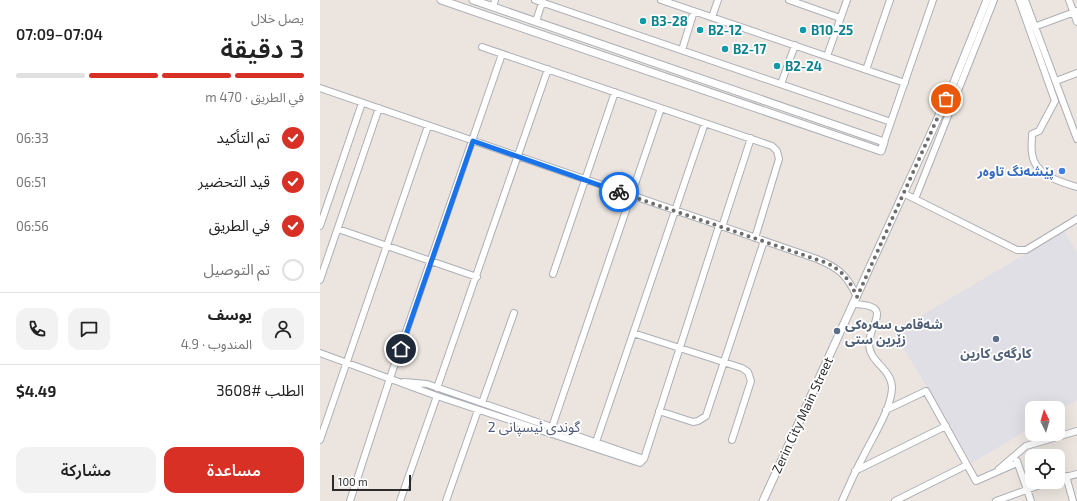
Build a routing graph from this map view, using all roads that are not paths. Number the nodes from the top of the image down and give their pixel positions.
1 (441, 0) edge
2 (473, 0) edge
3 (535, 0) edge
4 (661, 0) edge
5 (718, 0) edge
6 (789, 0) edge
7 (846, 0) edge
8 (890, 0) edge
9 (933, 0) edge
10 (987, 0) edge
11 (994, 0) edge
12 (1019, 0) edge
13 (1025, 0) edge
14 (1069, 0) edge
15 (542, 1) edge
16 (675, 2) edge
17 (804, 2) edge
18 (494, 3) edge
19 (694, 11) junction
20 (1075, 11) edge
21 (712, 17) junction
22 (840, 18) junction
23 (536, 21) junction
24 (1077, 22) edge
25 (1034, 27) junction
26 (569, 33) junction
27 (565, 42) junction
28 (795, 46) junction
29 (482, 47) dead end
30 (682, 50) junction
31 (502, 54) junction
32 (827, 56) junction
33 (548, 69) junction
34 (866, 70) junction
35 (1077, 73) edge
36 (1056, 81) junction
37 (713, 82) junction
38 (905, 83) junction
39 (781, 84) junction
40 (320, 88) edge
41 (615, 92) junction
42 (710, 92) junction
43 (362, 102) junction
44 (379, 108) junction
45 (661, 108) junction
46 (891, 122) junction
47 (706, 123) junction
48 (428, 126) junction
49 (751, 138) junction
50 (1077, 139) edge
51 (473, 141) junction
52 (884, 142) junction
53 (518, 157) junction
54 (586, 181) junction
55 (1077, 187) edge
56 (904, 191) junction
57 (632, 196) junction
58 (916, 197) junction
59 (676, 212) junction
60 (1077, 219) edge
61 (320, 224) edge
62 (721, 227) junction
63 (338, 229) junction
64 (755, 238) junction
65 (764, 241) junction
66 (387, 246) junction
67 (431, 261) junction
68 (553, 274) dead end
69 (477, 277) junction
70 (320, 280) edge
71 (857, 297) junction
72 (853, 304) junction
73 (514, 313) dead end
74 (634, 333) junction
75 (679, 348) junction
76 (320, 353) edge
77 (347, 362) junction
78 (723, 362) junction
79 (390, 378) junction
80 (400, 382) junction
81 (437, 388) junction
82 (437, 396) junction
83 (482, 403) junction
84 (478, 410) junction
85 (886, 410) junction
86 (659, 411) junction
87 (946, 426) junction
88 (552, 427) junction
89 (1077, 431) edge
90 (320, 440) edge
91 (732, 440) dead end
92 (596, 442) junction
93 (1015, 456) junction
94 (644, 459) junction
95 (1018, 463) junction
96 (967, 465) junction
97 (855, 471) junction
98 (995, 473) junction
99 (1077, 474) edge
100 (1066, 476) joint
101 (1025, 483) edge
102 (1027, 489) joint
103 (350, 501) edge
104 (400, 501) edge
105 (446, 501) edge
106 (763, 501) edge
107 (842, 501) edge
108 (895, 501) edge
109 (996, 501) edge
110 (1031, 501) edge
111 (1073, 501) edge

1 - 27 street
2 - 18 street
3 - 15 street
4 - 16 street
5 - 21 street
6 - 17 street
7 - 22 street
8 - 34 street
9 - 38 street
10 - 56 street, Zerin City Main Street
11 - 58 street
12 - 55 street
13 - 25 street
14 - 20 street
15 - 23 street
15 - 30 street
16 - 19 street
17 - 22 street
18 - 23 street
19 - 21 street
19 - 30 street
20 - 24 street
20 - 25 street
21 - 28 street
22 - 32 street
23 - 26 street
25 - 36 street
26 - 27 street
26 - 37 street
27 - 42 street
28 - 32 street
28 - 39 street
29 - 31 street
30 - 39 street
31 - 33 street
31 - 51 street
32 - 34 street
33 - 41 street
33 - 53 street
34 - 38 street
35 - 36 street
36 - 50 street
37 - 42 street
37 - 52 street
38 - 46 street
39 - 46 street
40 - 43 street
41 - 45 street
41 - 54 street
42 - 52 street
43 - 44 street
43 - 61 street
44 - 48 street
44 - 63 street
45 - 47 street
45 - 57 street
46 - 52 street
47 - 49 street
47 - 59 street
48 - 51 street
48 - 66 street
49 - 62 street
49 - 64 street
51 - 53 street
51 - 67 street
53 - 54 street
53 - 69 street
54 - 57 street
54 - 68 street
56 - 58 street
56 - 71 street, Zerin City Main Street
57 - 59 street
57 - 88 street
58 - 60 street
59 - 62 street
59 - 74 street
62 - 64 street
62 - 75 street
63 - 66 street
63 - 70 street
64 - 65 street
65 - 71 street
65 - 78 street
66 - 67 street
66 - 77 street
67 - 69 street
67 - 79 street
69 - 81 street
71 - 72 street, Zerin City Main Street
72 - 85 street
72 - 106 street, Zerin City Main Street
73 - 83 street
74 - 75 street
74 - 92 street
75 - 78 street
75 - 86 street
76 - 77 street
77 - 79 street
77 - 90 street
78 - 86 street
78 - 91 street
79 - 80 street
79 - 103 street
80 - 81 street
80 - 82 street
81 - 83 street
82 - 84 street
82 - 104 street
83 - 88 street
84 - 94 street
84 - 105 street
85 - 87 street
85 - 97 street
86 - 94 street
87 - 96 street
87 - 97 street
88 - 92 street
89 - 93 street
92 - 94 street
93 - 95 street
93 - 98 street
95 - 98 street
95 - 101 street
96 - 98 street
96 - 108 street
97 - 107 street
99 - 100 street
100 - 111 street
102 - 109 street
102 - 110 street

